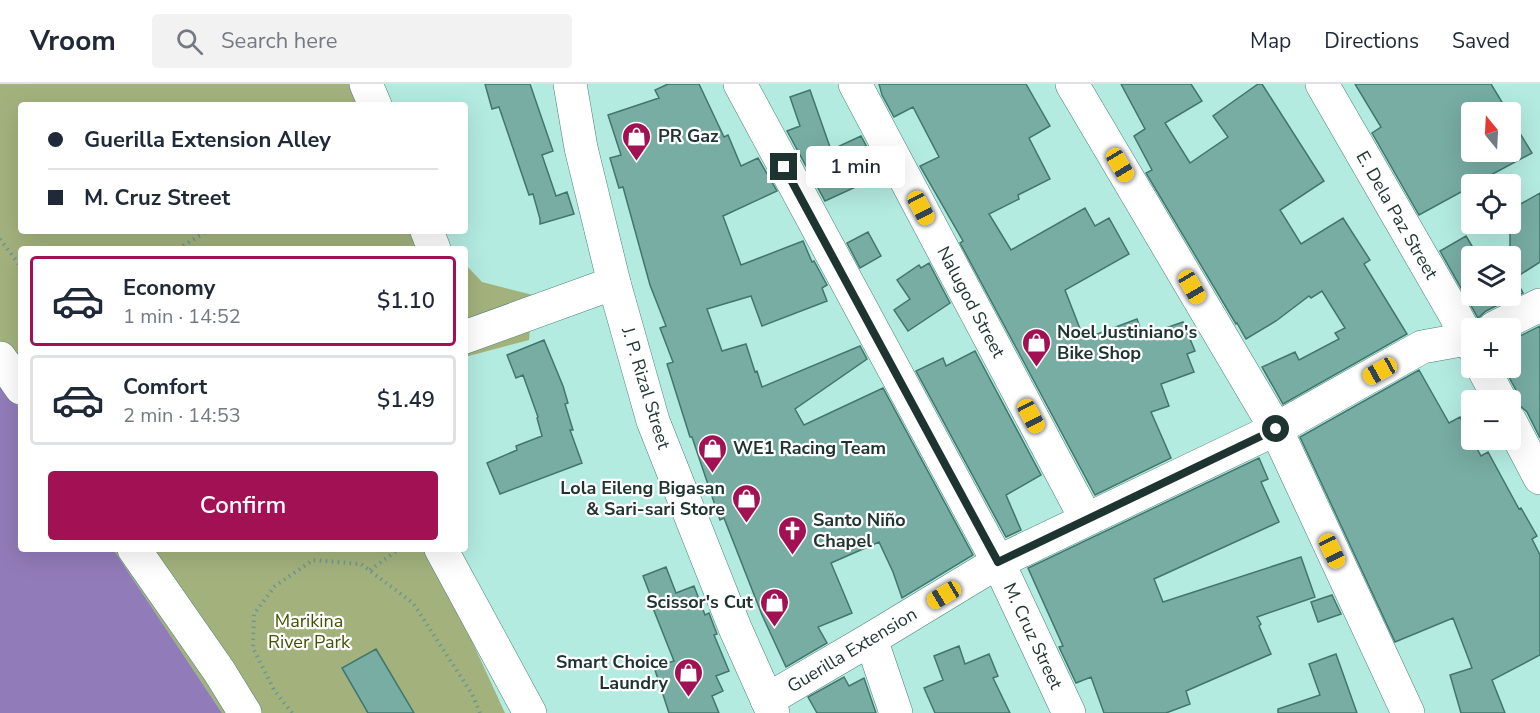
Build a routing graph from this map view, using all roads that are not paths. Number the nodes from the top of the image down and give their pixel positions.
1 (366, 84) edge
2 (570, 84) edge
3 (740, 84) edge
4 (855, 84) edge
5 (1072, 84) edge
6 (1322, 84) edge
7 (374, 102) edge
8 (614, 283) junction
9 (1540, 305) edge
10 (1462, 318) edge
11 (1519, 318) edge
12 (468, 331) edge
13 (1461, 345) edge
14 (0, 357) edge
15 (18, 384) edge
16 (1276, 429) junction
17 (1521, 442) edge
18 (1540, 478) edge
19 (1086, 519) junction
20 (136, 552) edge
21 (443, 552) edge
22 (998, 562) junction
23 (871, 639) junction
24 (770, 706) edge
25 (245, 713) edge
26 (530, 713) edge
27 (896, 713) edge
28 (1069, 713) edge
29 (1408, 713) edge

1 - 7 street
2 - 8 street, J. P. Rizal Street
3 - 22 street, M. Cruz Street
4 - 19 street, Nalugod Street
5 - 16 street
6 - 10 street, E. Dela Paz Street
8 - 12 street
8 - 24 street, J. P. Rizal Street
9 - 11 street, Guerilla Extension
13 - 16 street, Guerilla Extension
14 - 15 street
16 - 19 street, Guerilla Extension
16 - 29 street
17 - 18 street
19 - 22 street, Guerilla Extension
20 - 25 street
21 - 26 street
22 - 23 street, Guerilla Extension
22 - 28 street, M. Cruz Street
23 - 24 street, Guerilla Extension
23 - 27 street

